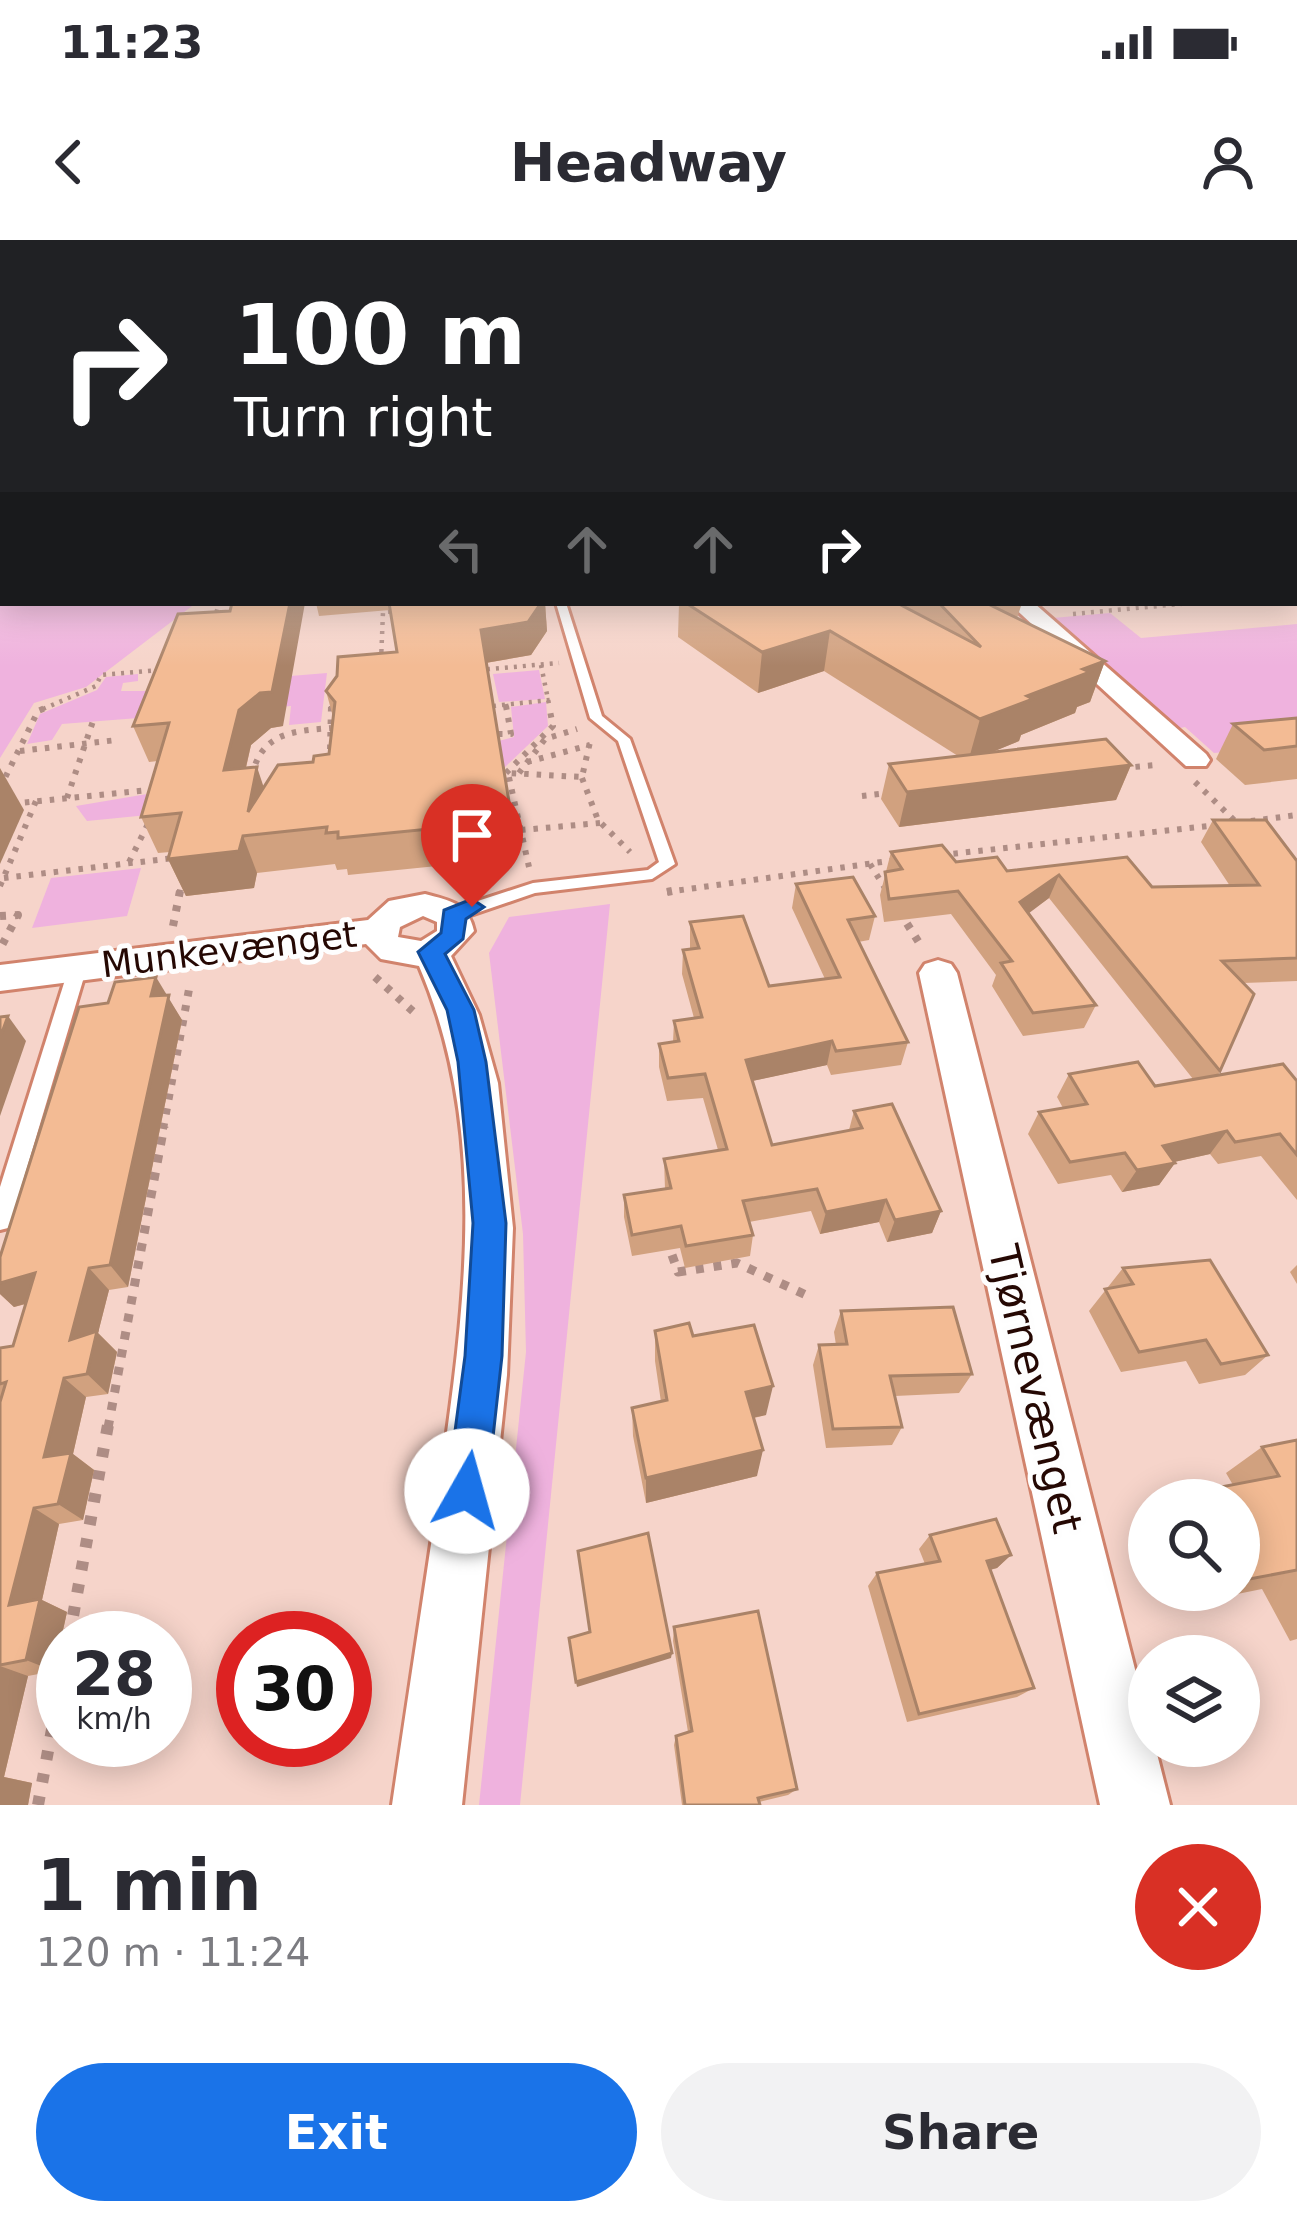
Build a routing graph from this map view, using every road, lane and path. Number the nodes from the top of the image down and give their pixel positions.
1 (218, 606) edge
2 (562, 606) edge
3 (1137, 606) edge
4 (396, 607) edge
5 (416, 610) edge
6 (1028, 610) edge
7 (212, 633) edge
8 (578, 661) junction
9 (541, 664) junction
10 (168, 669) edge
11 (472, 671) edge
12 (380, 679) edge
13 (332, 684) edge
14 (550, 700) junction
15 (506, 704) junction
16 (493, 706) edge
17 (93, 722) dead end
18 (331, 728) junction
19 (498, 734) edge
20 (117, 740) dead end
21 (86, 744) junction
22 (590, 745) junction
23 (330, 750) edge
24 (19, 751) junction
25 (1186, 762) joint
26 (525, 763) junction
27 (1108, 770) edge
28 (508, 773) junction
29 (519, 773) junction
30 (487, 776) edge
31 (582, 777) junction
32 (271, 778) edge
33 (179, 787) edge
34 (0, 788) edge
35 (907, 791) edge
36 (862, 796) dead end
37 (67, 798) junction
38 (36, 801) junction
39 (0, 805) edge
40 (1297, 814) edge
41 (152, 816) edge
42 (602, 822) junction
43 (520, 830) junction
44 (187, 856) edge
45 (940, 856) edge
46 (917, 858) edge
47 (128, 863) junction
48 (870, 864) junction
49 (664, 868) junction
50 (183, 878) edge
51 (2, 882) edge
52 (533, 888) junction
53 (652, 895) dead end
54 (0, 916) edge
55 (442, 933) junction
56 (0, 947) edge
57 (179, 966) junction
58 (78, 968) junction
59 (938, 973) joint
60 (0, 978) edge
61 (0, 1221) edge
62 (672, 1255) dead end
63 (806, 1294) dead end
64 (73, 1611) edge
65 (45, 1767) edge
66 (38, 1805) edge
67 (427, 1805) edge
68 (1135, 1805) edge

1 - 7 path
2 - 8 lane
3 - 6 path
4 - 5 path
4 - 12 path
6 - 25 street
8 - 9 path
8 - 49 lane
9 - 11 path
9 - 14 path
10 - 24 path
13 - 18 path
14 - 15 path
14 - 28 path
15 - 16 path
15 - 19 path
17 - 21 path
18 - 23 path
18 - 32 path
20 - 21 path
21 - 24 path
21 - 37 path
22 - 26 path
22 - 26 path
22 - 31 path
24 - 34 path
25 - 27 path
26 - 29 path
28 - 29 path
28 - 30 path
28 - 43 path
29 - 31 path
31 - 42 path
33 - 37 path
35 - 36 path
37 - 38 path
38 - 39 path
38 - 51 path
40 - 45 path
41 - 47 path
42 - 43 path
42 - 49 path
43 - 52 path
44 - 47 path
46 - 48 path
47 - 51 path
48 - 53 path
48 - 59 path
49 - 52 lane
50 - 57 path
52 - 55 lane
54 - 56 path
55 - 57 street, Munkevænget
55 - 67 street
57 - 58 street, Munkevænget
57 - 64 path
58 - 60 street, Munkevænget
58 - 61 lane, Munkevænget
59 - 68 street, Tjørnevænget
62 - 63 path
65 - 66 path

